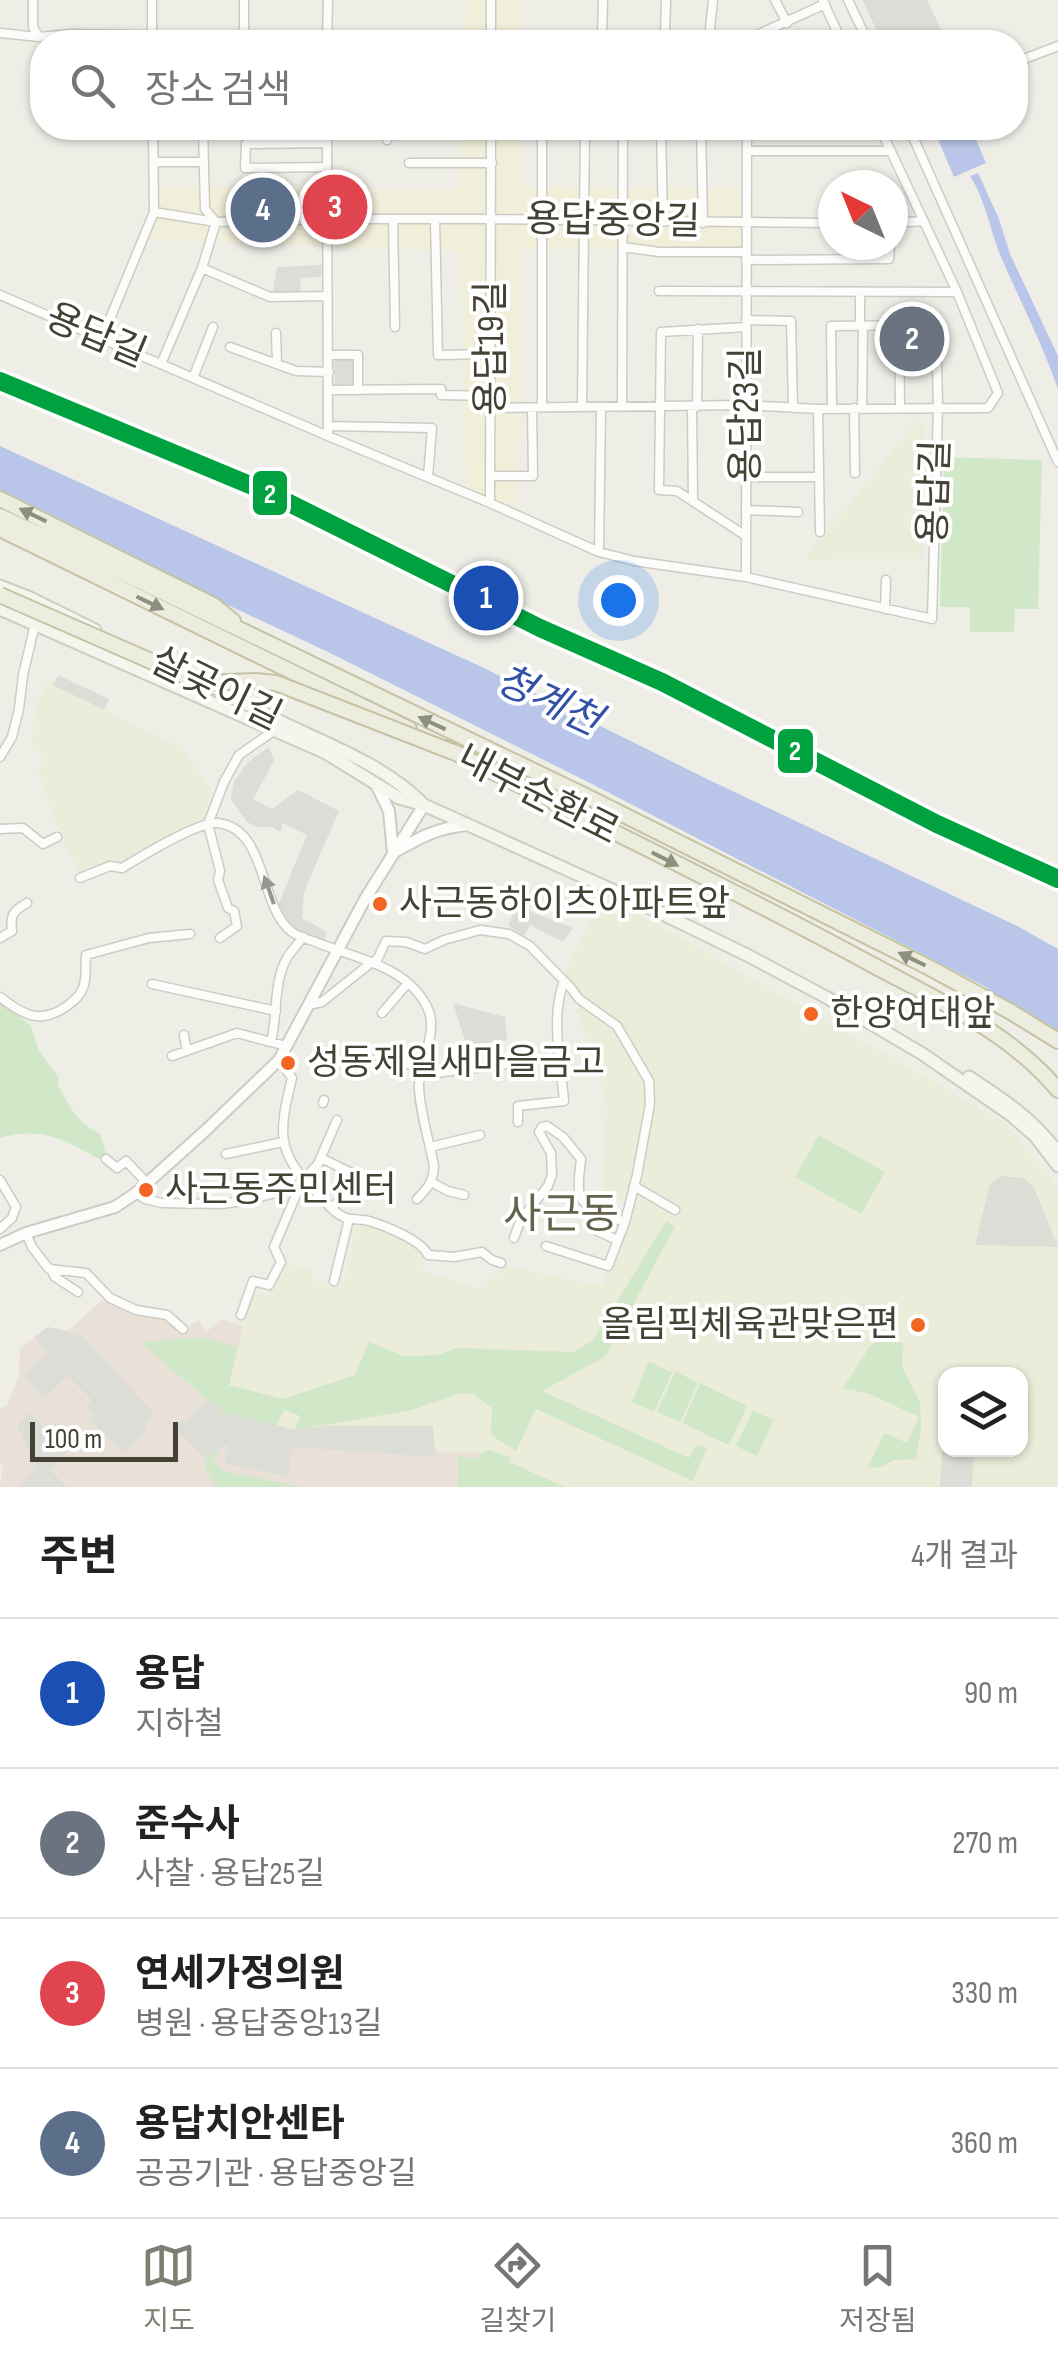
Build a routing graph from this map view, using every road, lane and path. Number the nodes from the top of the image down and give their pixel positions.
1 (33, 0) edge
2 (152, 0) edge
3 (244, 0) edge
4 (328, 0) edge
5 (491, 0) edge
6 (603, 0) edge
7 (666, 0) edge
8 (713, 0) edge
9 (775, 0) edge
10 (848, 0) edge
11 (824, 2) edge
12 (786, 23) junction
13 (36, 30) edge
14 (152, 30) edge
15 (242, 30) edge
16 (327, 30) edge
17 (491, 30) edge
18 (602, 30) edge
19 (662, 30) edge
20 (710, 30) edge
21 (771, 30) edge
22 (837, 30) edge
23 (862, 30) edge
24 (0, 33) edge
25 (30, 36) edge
26 (1058, 46) edge
27 (1028, 57) edge
28 (153, 140) edge
29 (203, 140) edge
30 (327, 140) edge
31 (492, 140) edge
32 (542, 140) edge
33 (585, 140) edge
34 (623, 140) edge
35 (662, 140) edge
36 (701, 140) edge
37 (746, 140) edge
38 (886, 140) edge
39 (914, 140) edge
40 (327, 143) junction
41 (746, 151) junction
42 (891, 152) junction
43 (154, 162) junction
44 (204, 162) junction
45 (409, 163) dead end
46 (492, 163) junction
47 (327, 166) junction
48 (154, 212) junction
49 (326, 219) junction
50 (490, 219) junction
51 (393, 220) junction
52 (435, 220) junction
53 (542, 220) junction
54 (584, 221) junction
55 (923, 221) junction
56 (216, 222) junction
57 (624, 222) junction
58 (663, 222) junction
59 (908, 222) edge
60 (703, 223) junction
61 (746, 223) junction
62 (818, 223) edge
63 (624, 247) junction
64 (746, 256) junction
65 (818, 258) edge
66 (202, 268) junction
67 (659, 291) dead end
68 (746, 291) junction
69 (860, 292) junction
70 (956, 292) junction
71 (0, 295) edge
72 (327, 296) junction
73 (746, 324) junction
74 (898, 325) junction
75 (862, 326) junction
76 (213, 327) dead end
77 (395, 327) dead end
78 (698, 329) junction
79 (276, 333) dead end
80 (102, 338) junction
81 (230, 347) dead end
82 (492, 354) junction
83 (329, 355) junction
84 (162, 364) junction
85 (277, 364) junction
86 (329, 372) junction
87 (193, 378) junction
88 (329, 390) junction
89 (358, 390) junction
90 (492, 396) junction
91 (746, 405) junction
92 (582, 407) junction
93 (601, 407) junction
94 (622, 407) junction
95 (658, 407) junction
96 (694, 407) junction
97 (793, 407) junction
98 (492, 408) junction
99 (532, 408) junction
100 (542, 408) junction
101 (832, 408) junction
102 (858, 408) junction
103 (900, 408) junction
104 (938, 408) junction
105 (818, 409) junction
106 (328, 431) junction
107 (1058, 462) edge
108 (856, 473) dead end
109 (490, 476) junction
110 (746, 477) junction
111 (818, 477) junction
112 (428, 478) junction
113 (0, 499) edge
114 (490, 502) junction
115 (693, 502) junction
116 (746, 510) junction
117 (798, 512) dead end
118 (0, 516) edge
119 (0, 528) edge
120 (820, 532) dead end
121 (746, 536) junction
122 (599, 552) junction
123 (746, 577) junction
124 (886, 580) dead end
125 (0, 586) edge
126 (0, 595) edge
127 (0, 609) edge
128 (885, 609) junction
129 (69, 617) junction
130 (35, 624) junction
131 (252, 637) junction
132 (140, 652) junction
133 (133, 666) junction
134 (276, 730) junction
135 (453, 752) junction
136 (0, 757) edge
137 (376, 784) junction
138 (424, 805) junction
139 (208, 824) junction
140 (469, 825) junction
141 (0, 829) edge
142 (57, 837) dead end
143 (393, 854) junction
144 (80, 878) dead end
145 (27, 903) dead end
146 (190, 934) dead end
147 (0, 938) edge
148 (220, 938) dead end
149 (303, 938) junction
150 (337, 951) junction
151 (372, 962) junction
152 (408, 982) junction
153 (800, 983) junction
154 (152, 984) dead end
155 (568, 984) junction
156 (0, 997) edge
157 (308, 1006) junction
158 (276, 1011) junction
159 (382, 1013) dead end
160 (184, 1035) dead end
161 (272, 1041) junction
162 (1058, 1041) edge
163 (286, 1046) junction
164 (187, 1050) junction
165 (172, 1056) dead end
166 (378, 1056) dead end
167 (279, 1060) junction
168 (530, 1061) dead end
169 (421, 1072) junction
170 (1058, 1090) edge
171 (336, 1120) dead end
172 (518, 1122) dead end
173 (480, 1134) dead end
174 (283, 1142) junction
175 (430, 1147) junction
176 (1058, 1152) edge
177 (226, 1154) dead end
178 (321, 1158) junction
179 (106, 1159) dead end
180 (1058, 1166) edge
181 (364, 1179) dead end
182 (0, 1180) edge
183 (302, 1181) junction
184 (431, 1182) junction
185 (146, 1183) junction
186 (634, 1186) junction
187 (357, 1190) dead end
188 (136, 1192) junction
189 (464, 1195) dead end
190 (417, 1199) dead end
191 (330, 1206) junction
192 (675, 1210) dead end
193 (349, 1219) junction
194 (625, 1222) junction
195 (590, 1227) dead end
196 (0, 1228) edge
197 (26, 1233) junction
198 (514, 1238) dead end
199 (617, 1240) junction
200 (0, 1245) edge
201 (546, 1246) dead end
202 (501, 1263) dead end
203 (51, 1269) junction
204 (334, 1281) dead end
205 (78, 1292) dead end
206 (241, 1315) dead end
207 (183, 1329) dead end

1 - 13 street
2 - 14 street
3 - 15 street
4 - 16 street
5 - 17 street
6 - 18 street
7 - 19 street
8 - 20 street
9 - 12 street
10 - 23 street
11 - 12 street
11 - 22 street
12 - 21 street
24 - 25 street
26 - 27 street
28 - 43 street
29 - 44 street
30 - 40 street
31 - 46 street, 용답19길
32 - 53 street
33 - 54 street
34 - 57 street
35 - 58 street
36 - 60 street
37 - 41 street, 용답23길
38 - 42 street, 용답길
39 - 107 street
40 - 47 street
40 - 47 street
41 - 42 street
41 - 61 street, 용답23길
42 - 55 street, 용답길
43 - 44 street
43 - 48 street
44 - 56 street
45 - 46 street
46 - 50 street, 용답19길
47 - 49 street
48 - 56 street, 용답중앙길
48 - 80 street
49 - 51 street, 용답중앙길
49 - 56 street, 용답중앙길
49 - 72 street
50 - 52 street, 용답중앙길
50 - 53 street, 용답중앙길
50 - 82 street, 용답19길
51 - 52 street, 용답중앙길
51 - 77 street
52 - 82 street
53 - 54 street, 용답중앙길
53 - 100 street
54 - 57 street, 용답중앙길
54 - 92 street
55 - 59 street
55 - 70 street, 용답길
56 - 66 street
57 - 58 street, 용답중앙길
57 - 63 street
58 - 60 street, 용답중앙길
60 - 61 street, 용답중앙길
61 - 62 street, 용답중앙길
61 - 64 street, 용답23길
63 - 64 street
63 - 94 street
64 - 65 street
64 - 68 street, 용답23길
66 - 72 street
66 - 84 street
67 - 68 street, 용답23길
68 - 69 street
68 - 73 street, 용답23길
69 - 70 street
69 - 75 street
70 - 104 street, 용답길
71 - 80 street, 용답길
72 - 83 street
73 - 78 street
73 - 91 street, 용답23길
73 - 97 street, 용답23길
74 - 75 street
74 - 103 street
74 - 104 street
75 - 101 street
75 - 102 street
76 - 87 street, 용답길
78 - 95 street
78 - 96 street
79 - 85 street
80 - 84 street, 용답길
81 - 85 street
82 - 90 street, 용답19길
83 - 86 street
83 - 89 street
84 - 87 street, 용답길
85 - 86 street
86 - 88 street
87 - 106 street, 용답길
88 - 89 street
88 - 106 street
89 - 90 street
90 - 98 street, 용답19길
91 - 96 street
91 - 97 street
91 - 110 street, 용답23길
92 - 93 street
92 - 100 street
93 - 94 street
93 - 122 street
94 - 95 street
95 - 96 street
95 - 115 street
96 - 115 street
97 - 105 street
98 - 99 street
98 - 109 street, 용답19길
99 - 100 street
99 - 109 street, 용답19길
101 - 102 street
101 - 105 street
102 - 103 street
102 - 108 street
103 - 104 street
104 - 128 street, 용답길
105 - 111 street
106 - 112 street, 용답길
106 - 112 street
109 - 114 street, 용답19길
110 - 111 street
110 - 116 street, 용답23길
111 - 120 street
112 - 114 street, 용답길
131 -> 113 highway
114 - 122 street, 용답길
115 - 121 street
116 - 117 street, 용답23길
116 - 121 street, 용답23길
118 - 131 highway, 내부순환로
119 -> 135 highway, 내부순환로, bridge
121 - 123 street, 용답23길
122 - 123 street, 용답길
123 - 128 street, 용답길
124 - 128 street, 용답길
125 - 129 main road, 살곶이길
126 - 135 highway, bridge
127 - 130 main road, 살곶이길
129 - 130 main road
129 - 132 main road, 살곶이길
130 - 133 main road, 살곶이길
130 - 136 street
162 -> 131 highway, 내부순환로
132 - 133 main road
132 - 138 main road, 살곶이길
133 - 134 main road, 살곶이길
134 - 137 main road, 살곶이길
134 - 139 street
135 -> 170 highway, 내부순환로
137 - 138 main road, 살곶이길
137 - 143 street
138 - 140 main road, 살곶이길
138 - 143 street
139 - 144 street
139 - 148 street
149 -> 139 street
140 - 143 street
140 - 153 main road, 살곶이길
141 - 142 street
143 - 150 street
145 - 147 street
146 - 156 street
149 - 150 street
149 - 158 street
150 - 151 street
150 - 157 street
151 - 152 street
151 - 155 street
151 - 157 street
152 - 159 street
152 - 169 street
153 - 176 main road, 살곶이길
153 - 180 main road, 살곶이길
154 - 158 street
155 - 172 street
155 - 186 street
157 - 163 street
158 - 161 street
160 - 164 street
161 - 163 street
161 - 164 street
163 - 167 street
164 - 165 street
166 - 169 street
167 - 174 street
167 - 185 street
168 - 169 street
169 - 175 street
171 - 178 street
173 - 175 street
174 - 177 street
174 - 183 street
175 - 184 street
178 - 181 street
178 - 183 street
179 - 185 street
182 - 196 street
183 - 188 street
183 - 191 street
183 - 206 street
184 - 189 street
184 - 190 street
185 - 188 street
186 - 192 street
186 - 194 street
187 - 191 street
188 - 197 street
191 - 193 street
193 - 202 street
193 - 204 street
194 - 198 street
194 - 199 street
195 - 199 street
197 - 200 street
197 - 203 street
199 - 201 street
203 - 205 street
203 - 207 street

